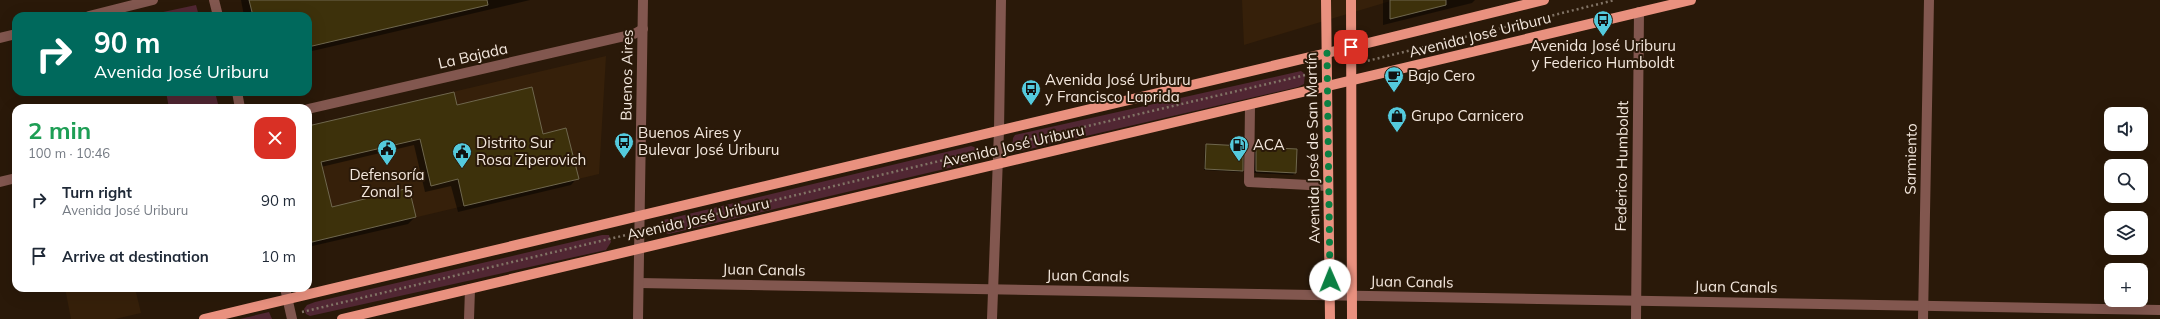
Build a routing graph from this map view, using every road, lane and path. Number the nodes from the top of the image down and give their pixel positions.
1 (153, 0) edge
2 (214, 0) edge
3 (643, 0) edge
4 (1001, 0) edge
5 (1326, 0) edge
6 (1351, 0) edge
7 (1544, 0) edge
8 (1615, 0) edge
9 (1691, 0) edge
10 (1929, 0) edge
11 (105, 12) edge
12 (217, 12) edge
13 (1639, 12) junction
14 (643, 29) junction
15 (12, 35) edge
16 (0, 38) edge
17 (1351, 47) junction
18 (1327, 53) junction
19 (1352, 64) junction
20 (1327, 70) junction
21 (1352, 82) junction
22 (1327, 88) junction
23 (1250, 106) junction
24 (312, 108) edge
25 (999, 130) junction
26 (998, 147) junction
27 (997, 165) junction
28 (12, 179) edge
29 (0, 182) edge
30 (1328, 186) junction
31 (640, 215) junction
32 (640, 232) junction
33 (640, 248) junction
34 (639, 283) junction
35 (470, 289) junction
36 (992, 289) junction
37 (286, 292) edge
38 (1330, 295) junction
39 (1352, 296) junction
40 (288, 299) junction
41 (1636, 301) junction
42 (1923, 306) junction
43 (2160, 310) edge
44 (292, 317) edge
45 (204, 319) edge
46 (342, 319) edge
47 (469, 319) edge
48 (638, 319) edge
49 (992, 319) edge
50 (1330, 319) edge
51 (1352, 319) edge
52 (1636, 319) edge
53 (1923, 319) edge

1 - 11 street
2 - 12 street
3 - 14 street, Buenos Aires
4 - 25 street
5 - 18 main road, Avenida José de San Martín
6 - 17 main road
7 - 17 main road, Avenida José Uriburu
8 - 19 path
9 - 13 main road, Avenida José Uriburu
10 - 42 street, Sarmiento
13 - 21 main road, Avenida José Uriburu
13 - 41 street, Federico Humboldt
14 - 24 street, La Bajada
14 - 31 street, Buenos Aires
15 - 16 street
17 - 18 main road, Avenida José Uriburu
17 - 19 main road
18 - 20 main road, Avenida José de San Martín
18 - 25 main road, Avenida José Uriburu
19 - 21 main road
20 - 22 main road, Avenida José de San Martín
20 - 26 path
21 - 22 main road, Avenida José Uriburu
21 - 39 main road
22 - 23 main road, Avenida José Uriburu
22 - 30 main road, Avenida José de San Martín
23 - 27 main road, Avenida José Uriburu
23 - 30 street
25 - 26 street
25 - 31 main road, Avenida José Uriburu
26 - 27 street
26 - 32 path
27 - 33 main road, Avenida José Uriburu
27 - 36 street
28 - 29 street
30 - 38 main road, Avenida José de San Martín
31 - 32 street, Buenos Aires
31 - 40 main road, Avenida José Uriburu
32 - 33 street, Buenos Aires
32 - 44 path
33 - 34 street, Buenos Aires
33 - 35 main road, Avenida José Uriburu
34 - 36 street, Juan Canals
34 - 48 street, Buenos Aires
35 - 46 main road, Avenida José Uriburu
35 - 47 street
36 - 38 street, Juan Canals
36 - 49 street
37 - 40 street
38 - 39 street, Juan Canals
38 - 50 main road, Avenida José de San Martín
39 - 41 street, Juan Canals
39 - 51 main road
40 - 44 street
40 - 45 main road, Avenida José Uriburu
41 - 42 street, Juan Canals
41 - 52 street, Federico Humboldt
42 - 43 street, Juan Canals
42 - 53 street, Sarmiento

